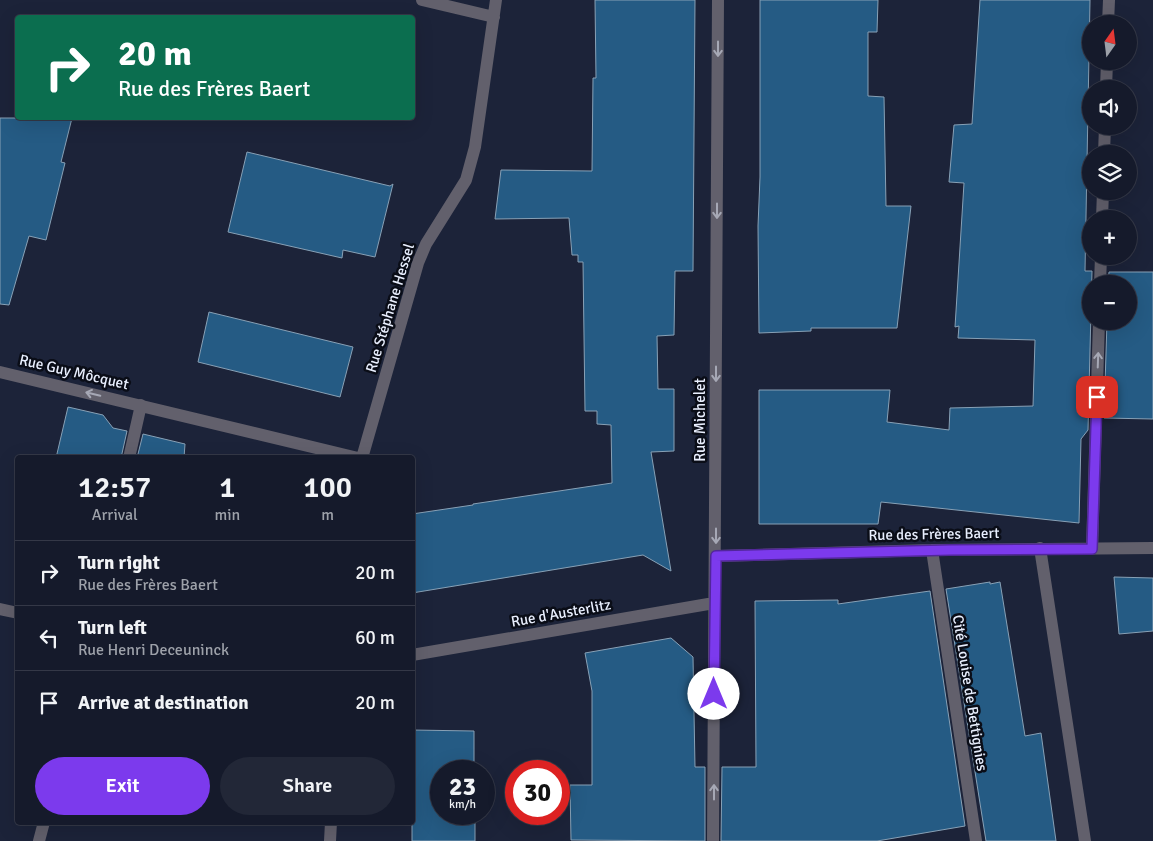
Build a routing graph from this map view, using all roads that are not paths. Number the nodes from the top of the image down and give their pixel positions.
1 (422, 0) edge
2 (496, 0) edge
3 (718, 0) edge
4 (1109, 0) edge
5 (1108, 15) edge
6 (494, 17) junction
7 (1099, 330) edge
8 (0, 372) edge
9 (141, 405) junction
10 (130, 455) edge
11 (348, 455) edge
12 (361, 455) edge
13 (1040, 548) junction
14 (1153, 548) edge
15 (1092, 549) junction
16 (932, 550) junction
17 (716, 556) junction
18 (714, 603) junction
19 (0, 610) edge
20 (15, 612) edge
21 (415, 654) edge
22 (43, 825) edge
23 (331, 825) edge
24 (39, 841) edge
25 (330, 841) edge
26 (714, 841) edge
27 (976, 841) edge
28 (1085, 841) edge

1 - 6 street
2 - 6 street, Rue Stéphane Hessel
3 -> 17 street, Rue Michelet
4 - 5 street
6 - 12 street, Rue Stéphane Hessel
15 -> 7 street
9 -> 8 street, Rue Guy Môcquet
9 - 10 street
9 - 11 street, Rue Guy Môcquet
13 - 15 street, Rue des Frères Baert
13 - 16 street, Rue des Frères Baert
13 - 28 street
14 - 15 street, Rue des Frères Baert
16 - 17 street, Rue des Frères Baert
16 - 27 street, Cité Louise de Bettignies
17 - 18 street, Rue Michelet
18 - 21 street, Rue d'Austerlitz
26 -> 18 street, Rue Michelet
19 - 20 street
22 - 24 street
23 - 25 street

